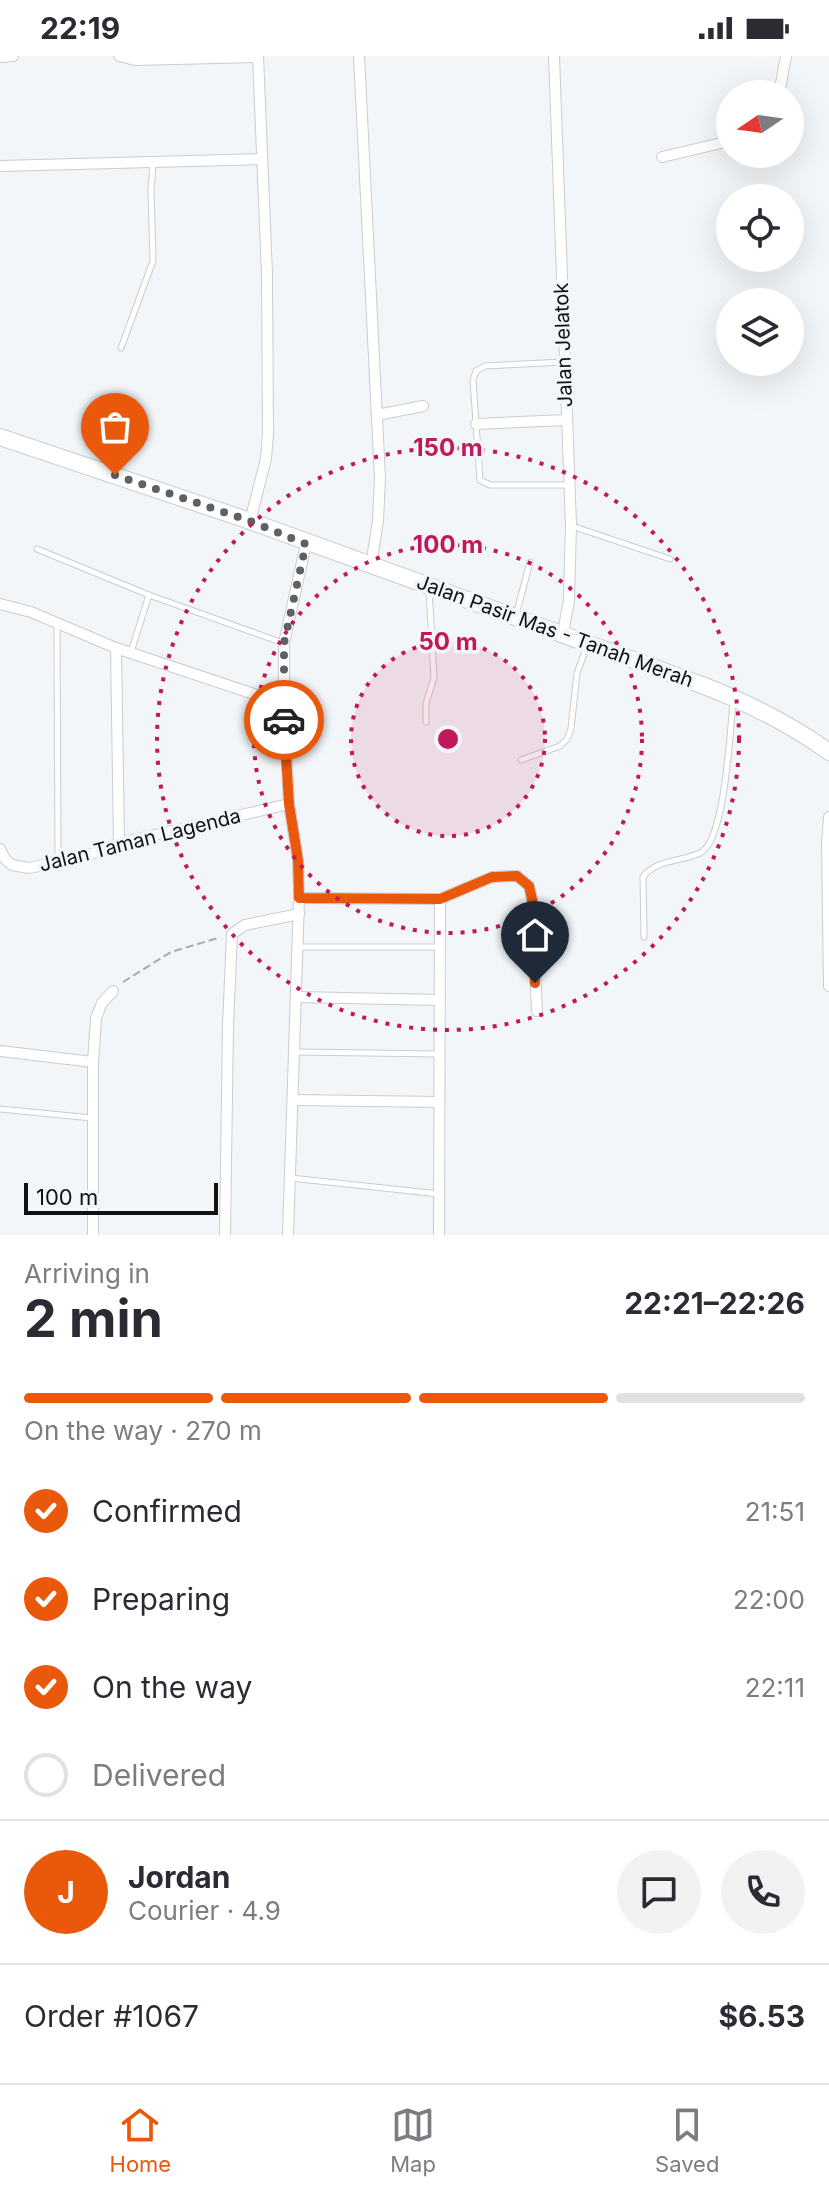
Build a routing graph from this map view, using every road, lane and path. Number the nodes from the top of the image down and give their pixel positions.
1 (13, 56) edge
2 (119, 56) edge
3 (359, 56) edge
4 (554, 56) edge
5 (786, 56) edge
6 (0, 57) edge
7 (258, 57) edge
8 (782, 80) edge
9 (716, 144) edge
10 (662, 157) dead end
11 (262, 159) junction
12 (153, 161) junction
13 (0, 166) edge
14 (121, 348) dead end
15 (564, 362) junction
16 (423, 406) dead end
17 (377, 415) junction
18 (566, 420) junction
19 (476, 424) junction
20 (0, 437) edge
21 (569, 485) junction
22 (250, 521) junction
23 (571, 525) junction
24 (306, 544) junction
25 (37, 549) dead end
26 (670, 559) dead end
27 (530, 562) dead end
28 (371, 565) junction
29 (429, 585) junction
30 (149, 595) junction
31 (0, 604) edge
32 (515, 616) junction
33 (57, 623) junction
34 (563, 633) junction
35 (588, 642) junction
36 (284, 643) junction
37 (116, 648) junction
38 (131, 653) junction
39 (733, 697) junction
40 (284, 704) junction
41 (426, 722) dead end
42 (829, 752) edge
43 (521, 760) dead end
44 (289, 804) junction
45 (829, 817) edge
46 (119, 843) junction
47 (0, 849) edge
48 (828, 858) edge
49 (58, 862) junction
50 (299, 898) junction
51 (440, 899) junction
52 (299, 914) junction
53 (232, 934) junction
54 (644, 937) dead end
55 (298, 947) junction
56 (440, 947) junction
57 (829, 986) edge
58 (113, 991) joint
59 (296, 997) junction
60 (440, 1000) junction
61 (537, 1011) dead end
62 (0, 1051) edge
63 (295, 1051) junction
64 (439, 1054) junction
65 (93, 1062) junction
66 (293, 1100) junction
67 (439, 1102) junction
68 (0, 1109) edge
69 (93, 1118) junction
70 (290, 1178) junction
71 (439, 1194) junction
72 (93, 1235) edge
73 (225, 1235) edge
74 (292, 1235) edge
75 (439, 1235) edge

1 - 6 street
2 - 7 street
3 - 17 street
4 - 15 street, Jalan Jelatok
5 - 8 street
7 - 11 street
9 - 10 street
11 - 12 street
11 - 22 street
12 - 13 street
12 - 14 lane
15 - 18 street, Jalan Jelatok
15 - 19 lane
16 - 17 street
17 - 28 street
18 - 19 street
18 - 21 street, Jalan Jelatok
19 - 21 lane
20 - 22 main road, Jalan Pasir Mas - Tanah Merah
21 - 23 street, Jalan Jelatok
22 - 24 main road, Jalan Pasir Mas - Tanah Merah
23 - 26 lane
23 - 34 street, Jalan Jelatok
24 - 28 main road, Jalan Pasir Mas - Tanah Merah
24 - 36 street
25 - 30 lane
27 - 32 lane
28 - 29 main road, Jalan Pasir Mas - Tanah Merah
29 - 32 main road, Jalan Pasir Mas - Tanah Merah
29 - 41 lane
30 - 36 lane
30 - 38 lane
31 - 33 street
32 - 34 main road, Jalan Pasir Mas - Tanah Merah
33 - 37 street
33 - 49 lane
34 - 35 main road, Jalan Pasir Mas - Tanah Merah
35 - 39 main road, Jalan Pasir Mas - Tanah Merah
35 - 43 lane
36 - 40 street
37 - 38 street
37 - 46 street
38 - 40 street
39 - 42 main road, Jalan Pasir Mas - Tanah Merah
39 - 54 lane
40 - 44 street
44 - 46 street, Jalan Taman Lagenda
44 - 50 street
45 - 48 street
46 - 49 street, Jalan Taman Lagenda
47 - 49 street, Jalan Taman Lagenda
48 - 57 street
50 - 51 street
50 - 52 street
51 - 56 street
51 - 61 street
52 - 53 street
52 - 55 street
53 - 58 path
53 - 73 street
55 - 56 lane
55 - 59 street
56 - 60 street
58 - 65 street
59 - 60 street
59 - 63 street
60 - 64 street
62 - 65 street
63 - 64 lane
63 - 66 street
64 - 67 street
65 - 69 street
66 - 67 street
66 - 70 street
67 - 71 street
68 - 69 lane
69 - 72 street
70 - 71 lane
70 - 74 street
71 - 75 street

